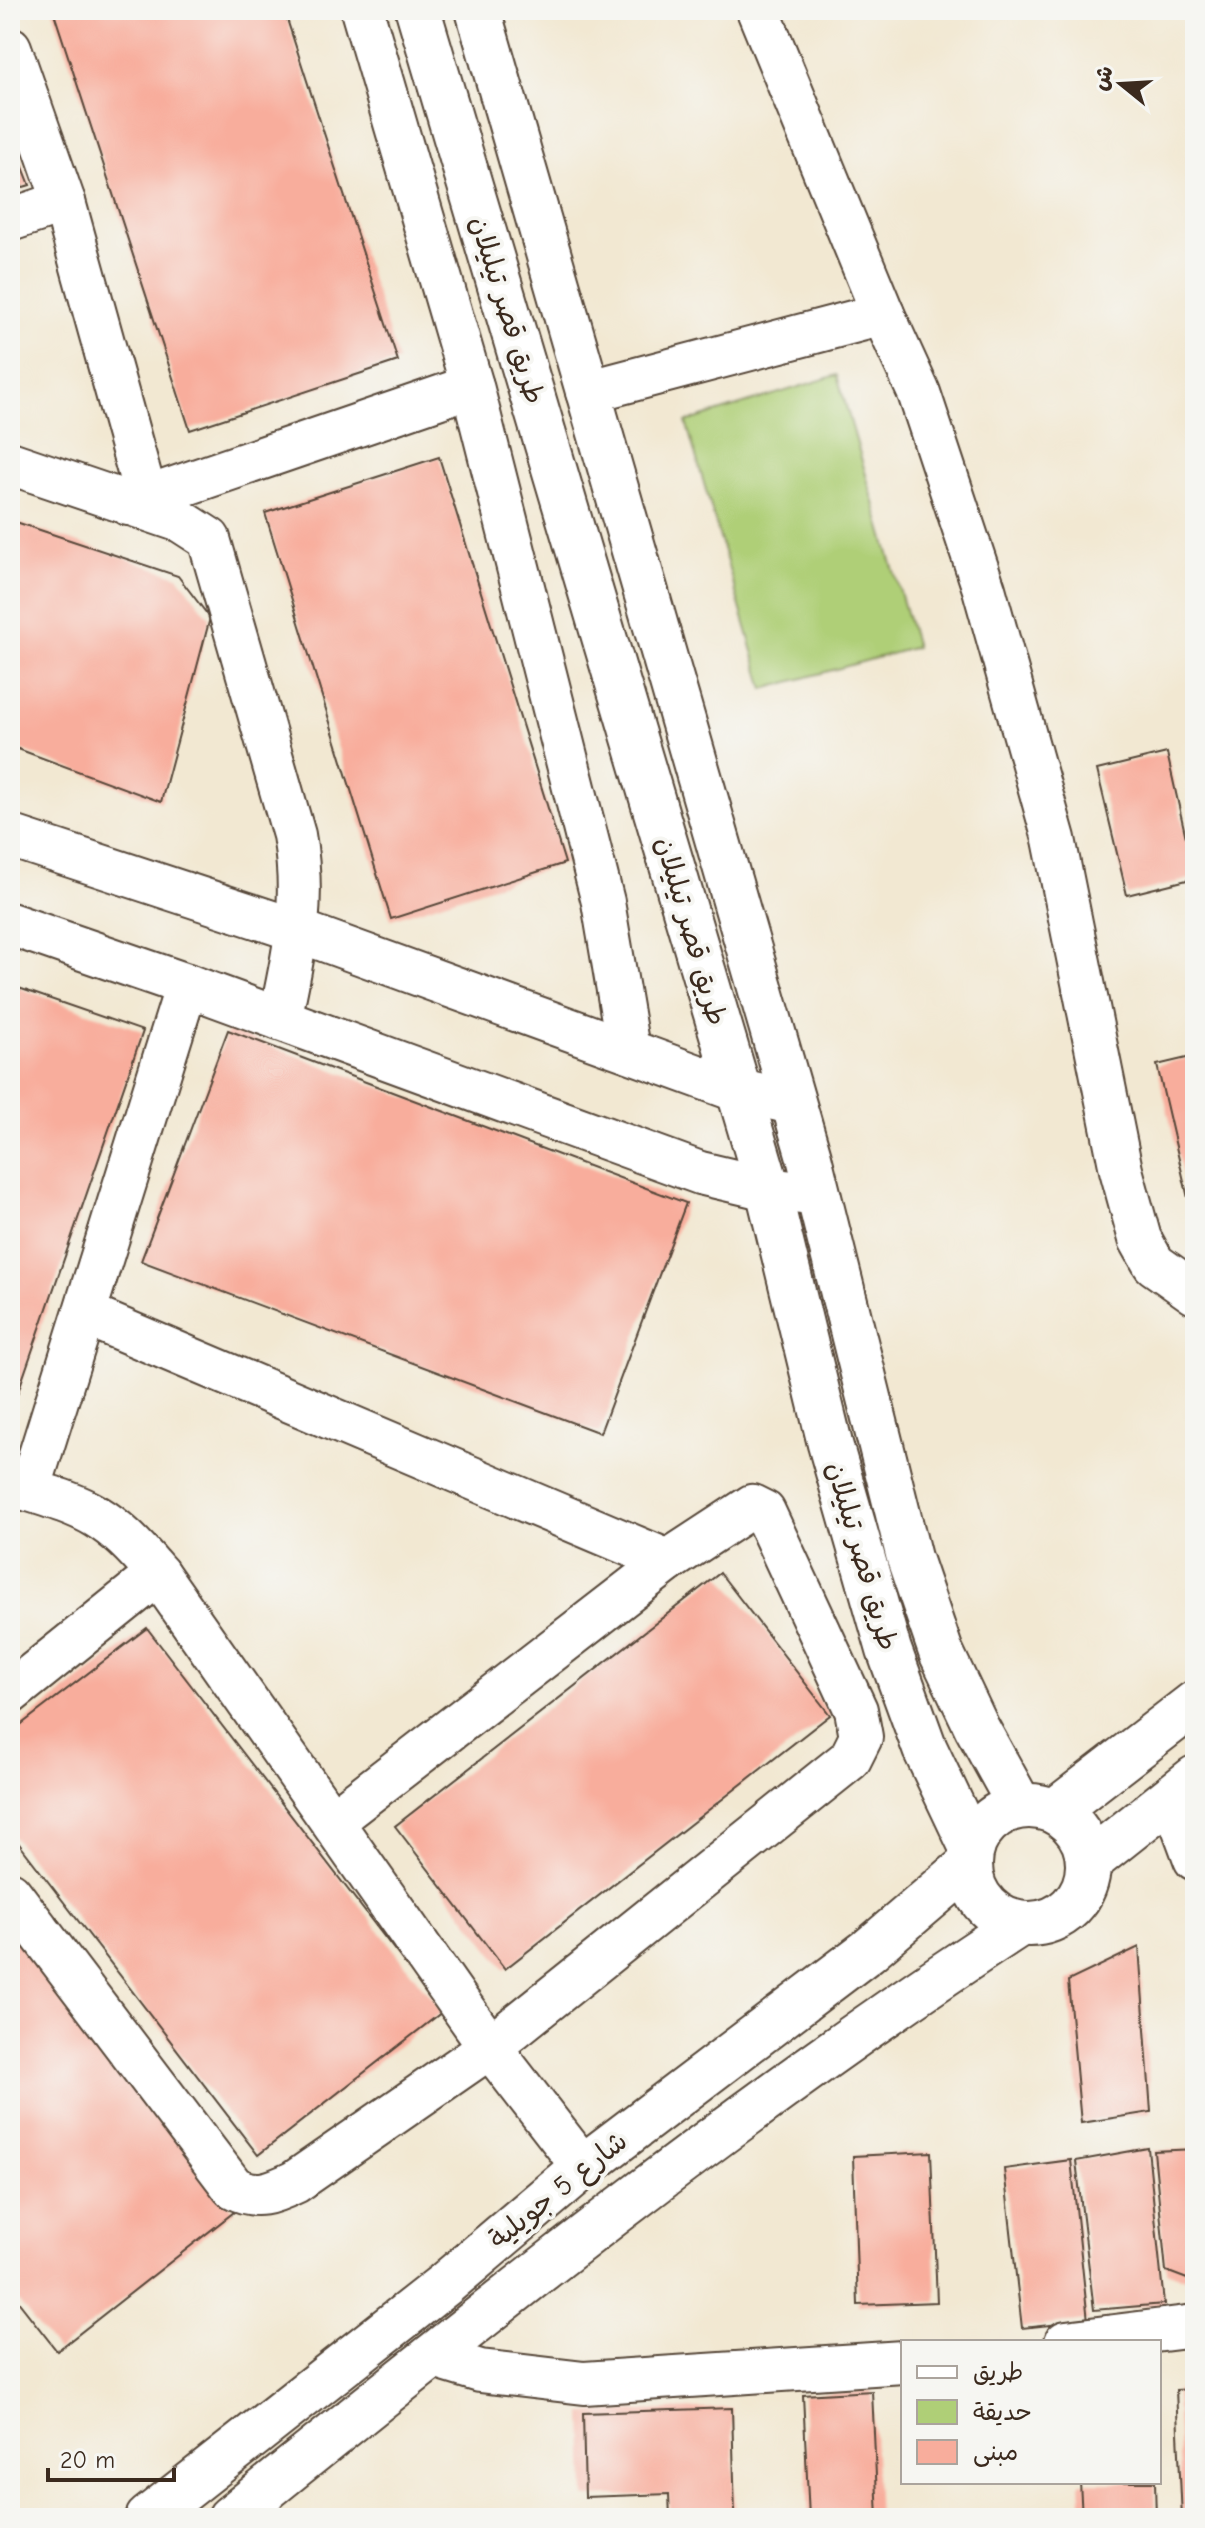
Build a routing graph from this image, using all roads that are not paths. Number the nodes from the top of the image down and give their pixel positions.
1 (362, 10) edge
2 (418, 10) edge
3 (478, 10) edge
4 (769, 14) edge
5 (10, 48) edge
6 (64, 202) junction
7 (10, 220) edge
8 (883, 314) junction
9 (472, 386) junction
10 (587, 392) junction
11 (10, 463) edge
12 (137, 500) junction
13 (10, 836) edge
14 (10, 924) edge
15 (299, 931) junction
16 (187, 985) junction
17 (280, 1019) junction
18 (628, 1049) junction
19 (736, 1090) junction
20 (792, 1103) junction
21 (768, 1189) junction
22 (818, 1195) junction
23 (1195, 1293) edge
24 (85, 1314) junction
25 (20, 1487) edge
26 (668, 1561) junction
27 (158, 1574) junction
28 (10, 1693) edge
29 (1195, 1703) edge
30 (1184, 1788) edge
31 (1038, 1809) junction
32 (332, 1821) junction
33 (970, 1856) junction
34 (1195, 1859) edge
35 (1088, 1863) junction
36 (10, 1893) edge
37 (1020, 1924) junction
38 (490, 2047) junction
39 (583, 2167) junction
40 (1195, 2326) edge
41 (1082, 2340) edge
42 (431, 2356) junction
43 (901, 2362) edge
44 (148, 2518) edge
45 (230, 2518) edge

1 - 9 street
2 - 19 main road, طريق قصر تيليلان
3 - 10 main road, طريق قصر تيليلان
4 - 8 street
5 - 6 street
6 - 7 street
6 - 12 street
8 - 10 street
8 - 23 street
9 - 12 street
9 - 18 street
10 - 20 main road, طريق قصر تيليلان
11 - 12 street
12 - 15 street
13 - 15 street
14 - 16 street
15 - 17 street
15 - 18 street
16 - 17 street
16 - 24 street
17 - 21 street
18 - 19 street
19 - 20 street
19 - 21 main road, طريق قصر تيليلان
20 - 22 main road, طريق قصر تيليلان
21 - 22 street
21 - 33 main road, طريق قصر تيليلان
22 - 31 main road, طريق قصر تيليلان
24 - 25 street
24 - 26 street
25 - 27 street
26 - 32 street
26 - 38 street
27 - 28 street
27 - 32 street
29 - 31 main road
30 - 34 street
30 - 35 main road
31 - 33 main road
31 - 35 main road
32 - 38 street
33 - 37 main road
33 - 39 main road, شارع 5 جويلية
35 - 37 main road
36 - 38 street
37 - 42 main road, شارع 5 جويلية
38 - 39 street
39 - 44 main road, شارع 5 جويلية
40 - 41 street
42 - 43 street
42 - 45 main road, شارع 5 جويلية

